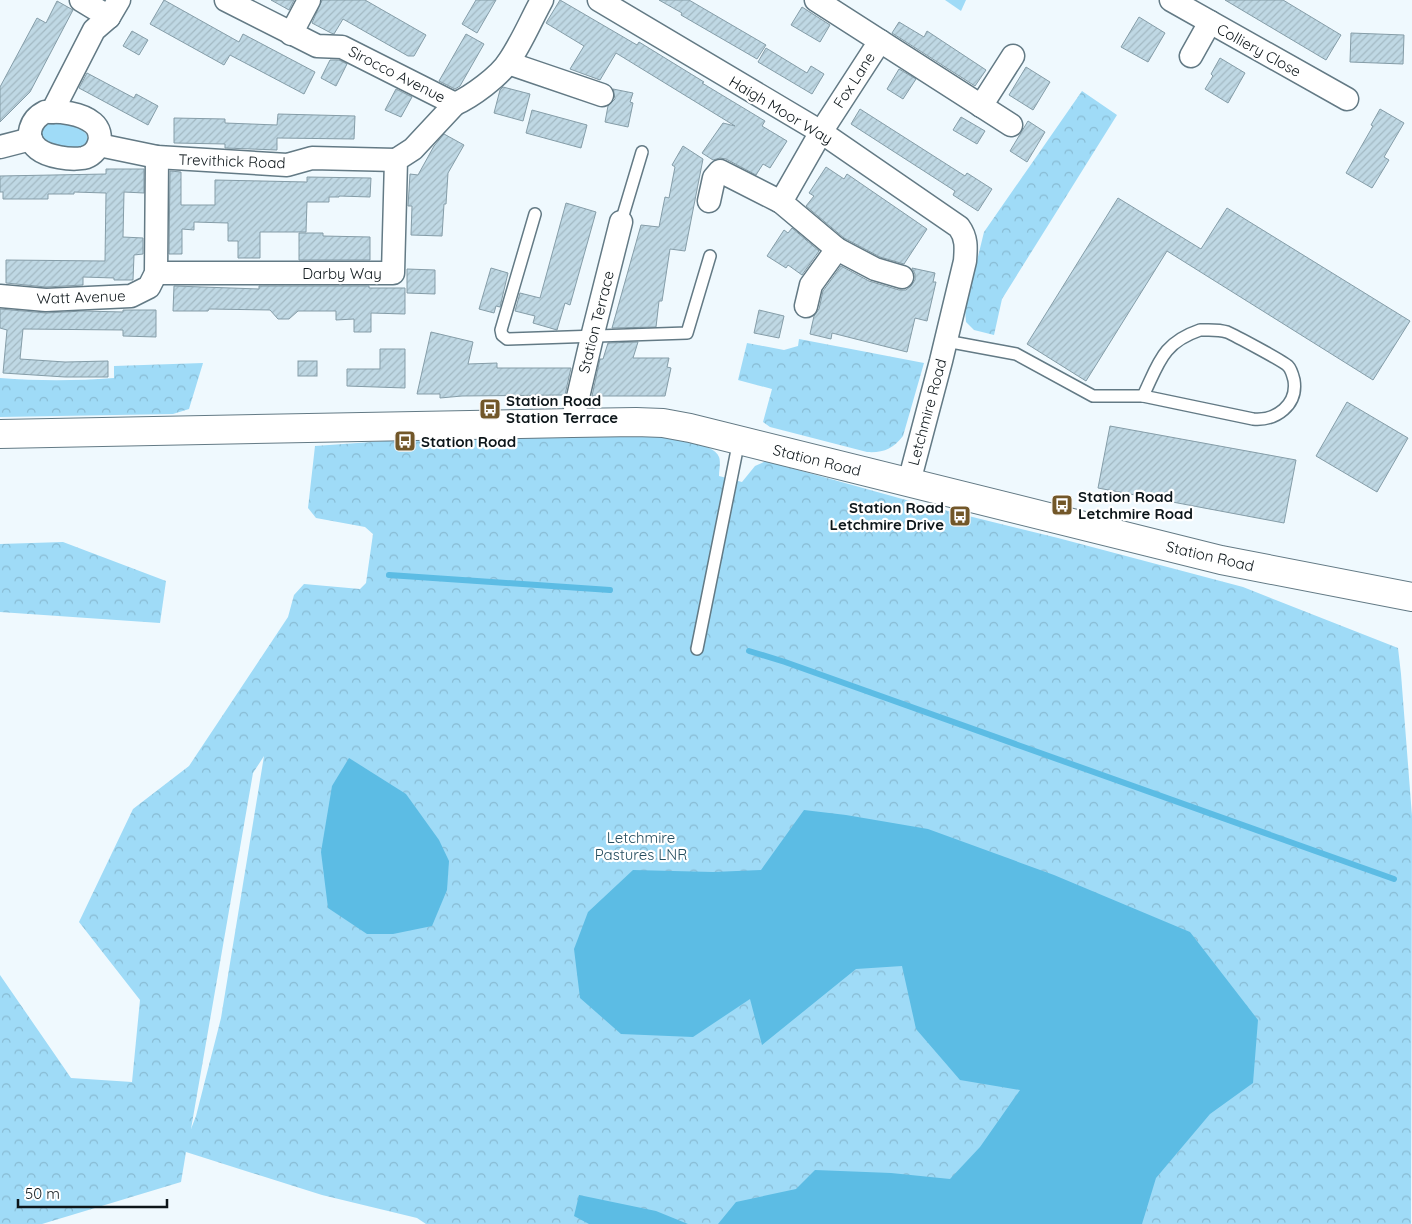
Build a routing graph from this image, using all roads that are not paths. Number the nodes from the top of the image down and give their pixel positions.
1 (82, 0) edge
2 (226, 0) edge
3 (309, 0) edge
4 (542, 0) edge
5 (598, 0) edge
6 (818, 0) edge
7 (1171, 0) edge
8 (114, 8) edge
9 (1210, 22) junction
10 (292, 34) junction
11 (880, 41) junction
12 (1013, 56) dead end
13 (1191, 56) dead end
14 (508, 63) junction
15 (602, 95) dead end
16 (1347, 99) dead end
17 (455, 104) junction
18 (981, 106) junction
19 (52, 112) junction
20 (1011, 125) dead end
21 (821, 132) junction
22 (31, 139) junction
23 (99, 144) junction
24 (0, 147) edge
25 (642, 152) dead end
26 (157, 158) junction
27 (396, 160) junction
28 (709, 201) dead end
29 (781, 202) junction
30 (535, 214) dead end
31 (622, 222) joint
32 (959, 227) joint
33 (837, 248) junction
34 (710, 256) dead end
35 (156, 273) junction
36 (902, 278) dead end
37 (0, 296) edge
38 (806, 306) dead end
39 (592, 337) junction
40 (946, 341) junction
41 (1142, 396) junction
42 (572, 423) junction
43 (0, 434) edge
44 (739, 440) junction
45 (908, 482) junction
46 (1412, 597) edge
47 (697, 649) dead end

1 - 8 street
2 - 10 street, Sirocco Avenue
3 - 10 street
4 - 14 street, Sirocco Avenue
5 - 21 street, Haigh Moor Way
6 - 11 street, Fox Lane
7 - 9 street, Colliery Close
8 - 19 street
9 - 13 street
9 - 16 street, Colliery Close
10 - 17 street, Sirocco Avenue
11 - 18 street
11 - 21 street, Fox Lane
12 - 18 street
14 - 15 street
14 - 17 street, Sirocco Avenue
17 - 27 street
18 - 20 street
19 - 22 street
19 - 23 street
21 - 29 street, Fox Lane
21 - 32 street, Haigh Moor Way
22 - 23 street
22 - 24 street
23 - 26 street, Trevithick Road
25 - 31 lane
26 - 27 street, Trevithick Road
26 - 35 street
27 - 35 street, Darby Way
28 - 29 street
29 - 33 street
30 - 39 lane
31 - 39 street, Station Terrace
32 - 40 street, Letchmire Road
33 - 36 street
33 - 38 street
34 - 39 lane
35 - 37 street, Watt Avenue
39 - 42 street, Station Terrace
40 - 41 lane, Letchmire Road
40 - 45 street, Letchmire Road
41 - 41 lane, Letchmire Road
42 - 43 street, Station Road
42 - 44 street, Station Road
44 - 45 street, Station Road
44 - 47 lane
45 - 46 street, Station Road

